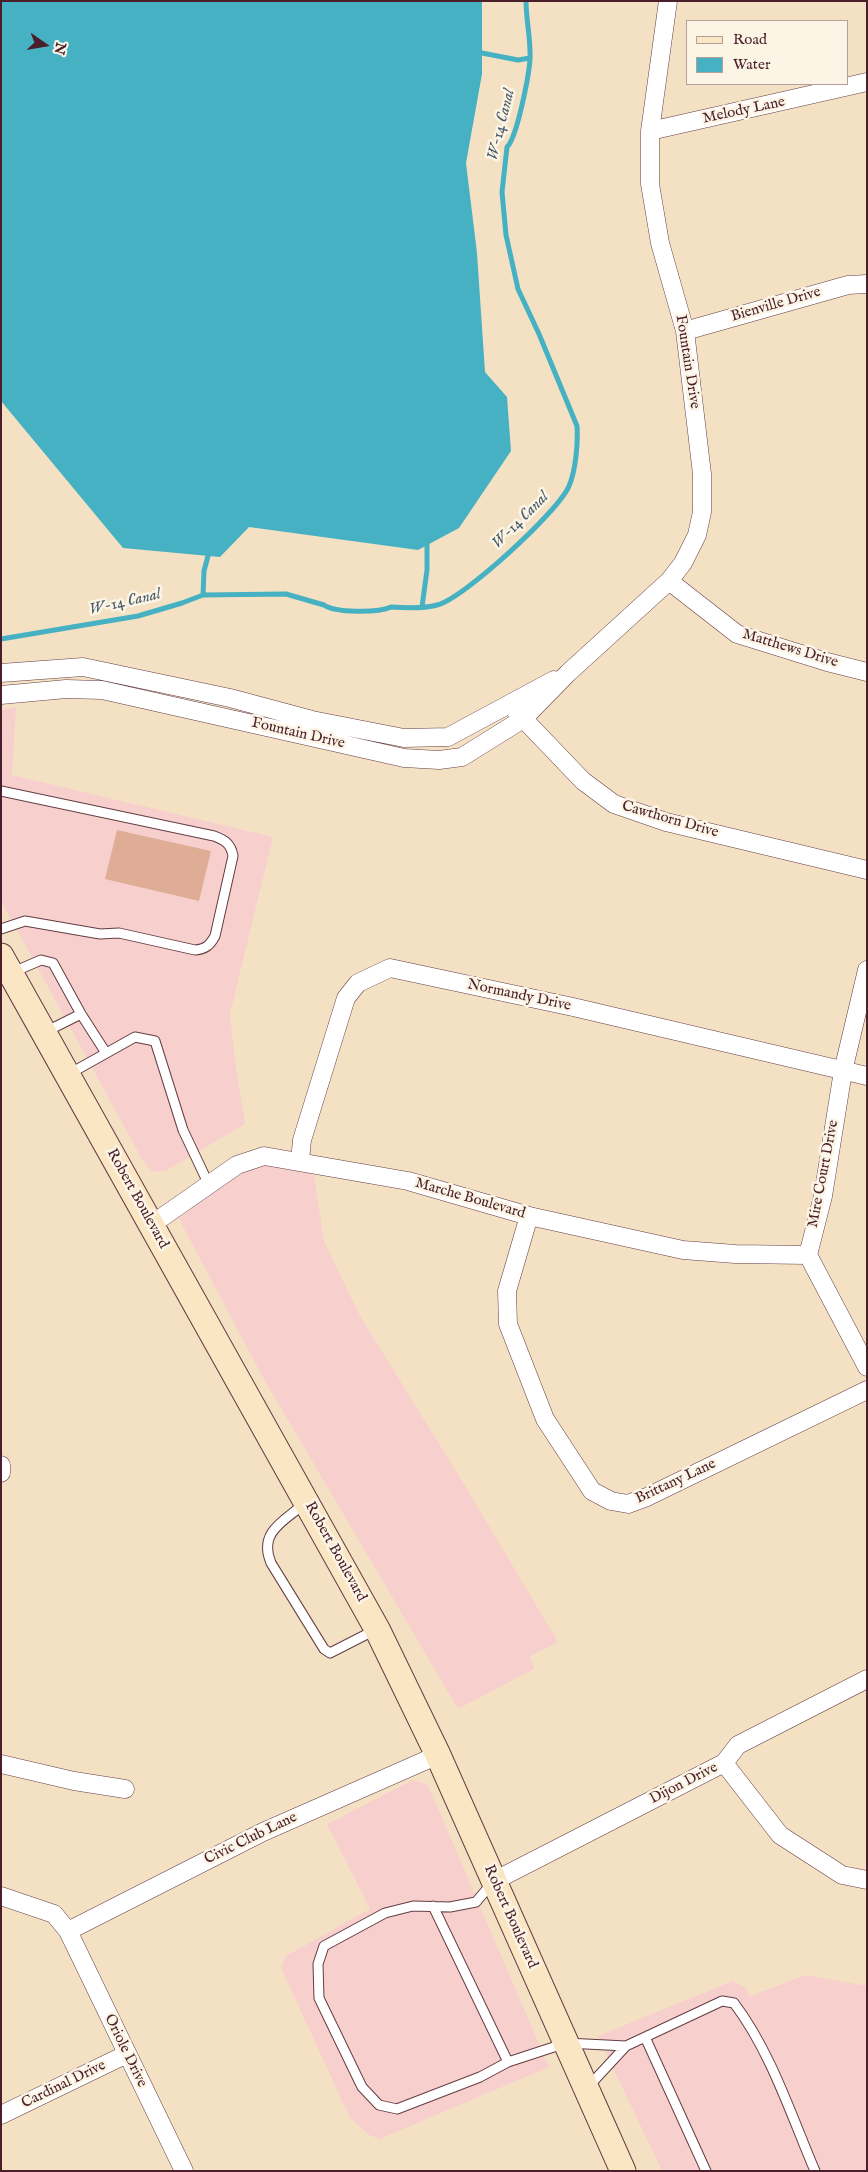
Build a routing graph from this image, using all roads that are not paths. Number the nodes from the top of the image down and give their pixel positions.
1 (668, 1) edge
2 (867, 82) edge
3 (650, 131) junction
4 (867, 284) edge
5 (685, 331) junction
6 (669, 581) junction
7 (867, 672) edge
8 (1, 673) edge
9 (568, 673) junction
10 (1, 695) edge
11 (510, 703) junction
12 (523, 719) junction
13 (335, 733) junction
14 (1, 791) edge
15 (867, 870) edge
16 (1, 929) edge
17 (6, 965) edge
18 (867, 970) edge
19 (81, 1014) junction
20 (44, 1033) junction
21 (106, 1053) junction
22 (843, 1071) junction
23 (67, 1075) junction
24 (867, 1076) edge
25 (300, 1161) junction
26 (209, 1185) junction
27 (529, 1216) junction
28 (151, 1225) junction
29 (808, 1255) junction
30 (867, 1367) edge
31 (867, 1390) edge
32 (1, 1465) edge
33 (1, 1473) edge
34 (307, 1502) junction
35 (377, 1629) junction
36 (867, 1679) edge
37 (438, 1755) junction
38 (724, 1763) junction
39 (1, 1764) edge
40 (125, 1788) dead end
41 (867, 1880) edge
42 (494, 1881) junction
43 (1, 1896) edge
44 (433, 1906) junction
45 (68, 1931) junction
46 (645, 2037) junction
47 (566, 2043) junction
48 (626, 2046) junction
49 (127, 2054) junction
50 (508, 2062) junction
51 (586, 2088) junction
52 (1, 2115) edge
53 (184, 2171) edge
54 (623, 2171) edge
55 (706, 2171) edge
56 (816, 2171) edge

1 - 3 street, Fountain Drive
2 - 3 street, Melody Lane
3 - 5 street, Fountain Drive
4 - 5 street, Bienville Drive
5 - 6 street, Fountain Drive
6 - 7 street, Matthews Drive
6 - 9 street, Fountain Drive
8 - 13 street, Fountain Drive
9 - 11 street, Fountain Drive
9 - 12 street, Fountain Drive
10 - 13 street, Fountain Drive
11 - 12 street, Cawthorn Drive
11 - 13 street, Fountain Drive
12 - 13 street, Fountain Drive
12 - 15 street, Cawthorn Drive
14 - 16 lane
17 - 19 lane
17 - 20 main road, Robert Boulevard
18 - 22 street, Mire Court Drive
19 - 20 lane
19 - 21 lane
20 - 23 main road, Robert Boulevard
21 - 23 lane
21 - 26 lane
22 - 24 street, Normandy Drive
22 - 25 street, Normandy Drive
22 - 29 street, Mire Court Drive
23 - 28 main road, Robert Boulevard
25 - 26 street, Marche Boulevard
25 - 27 street, Marche Boulevard
26 - 28 street, Marche Boulevard
27 - 29 street, Marche Boulevard
27 - 31 street, Brittany Lane
28 - 34 main road, Robert Boulevard
29 - 30 street
32 - 33 street
34 - 35 main road, Robert Boulevard
34 - 35 lane
35 - 37 main road, Robert Boulevard
36 - 38 street, Dijon Drive
37 - 42 main road, Robert Boulevard
37 - 45 street, Civic Club Lane
38 - 41 street
38 - 42 street, Dijon Drive
39 - 40 street
42 - 44 lane
42 - 47 main road, Robert Boulevard
43 - 45 street, Oriole Drive
44 - 50 lane
44 - 50 lane
45 - 49 street, Oriole Drive
46 - 48 lane
46 - 55 lane
46 - 56 lane
47 - 48 lane
47 - 50 lane
47 - 51 main road, Robert Boulevard
48 - 51 lane
49 - 52 street, Cardinal Drive
49 - 53 street, Oriole Drive
51 - 54 main road, Robert Boulevard

